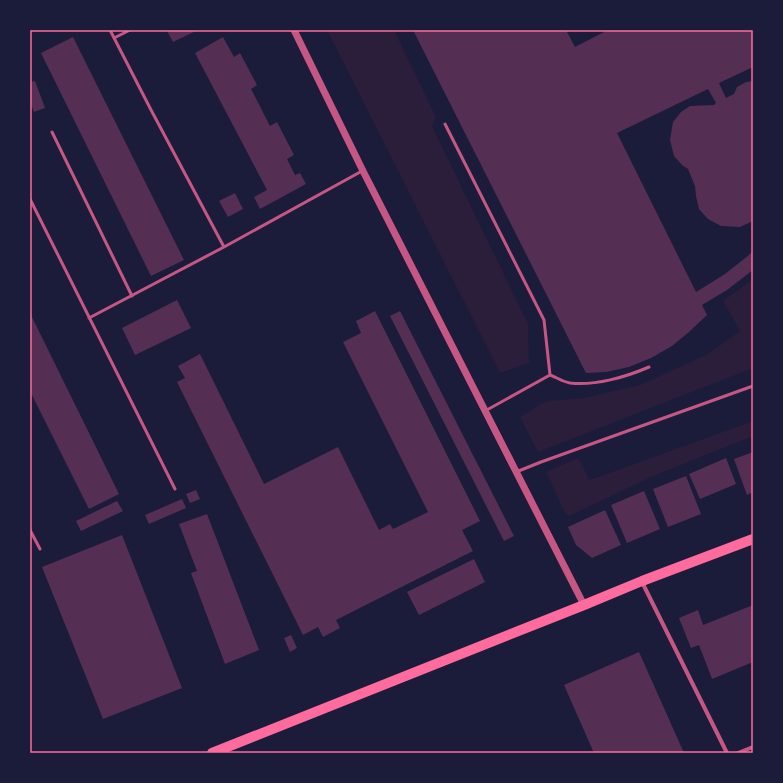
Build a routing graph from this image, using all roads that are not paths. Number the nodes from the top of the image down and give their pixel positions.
1 (110, 30) edge
2 (130, 30) edge
3 (294, 30) edge
4 (114, 38) junction
5 (445, 124) dead end
6 (52, 132) dead end
7 (364, 171) junction
8 (30, 199) edge
9 (224, 247) junction
10 (132, 296) junction
11 (89, 318) junction
12 (649, 367) dead end
13 (550, 375) junction
14 (753, 386) edge
15 (485, 411) junction
16 (516, 472) junction
17 (175, 489) dead end
18 (30, 530) edge
19 (753, 538) edge
20 (40, 549) dead end
21 (642, 582) junction
22 (584, 605) junction
23 (753, 747) edge
24 (212, 753) edge
25 (727, 753) edge
26 (738, 753) edge

1 - 4 lane
2 - 4 lane
3 - 7 street
4 - 9 lane
5 - 13 lane
6 - 10 lane
7 - 9 lane
7 - 15 street
8 - 11 lane
9 - 10 lane
10 - 11 lane
11 - 17 lane
12 - 13 lane
13 - 15 lane
14 - 16 lane
15 - 16 street
16 - 22 street
18 - 20 lane
19 - 21 main road
21 - 22 main road
21 - 25 street
22 - 24 main road
23 - 26 street

